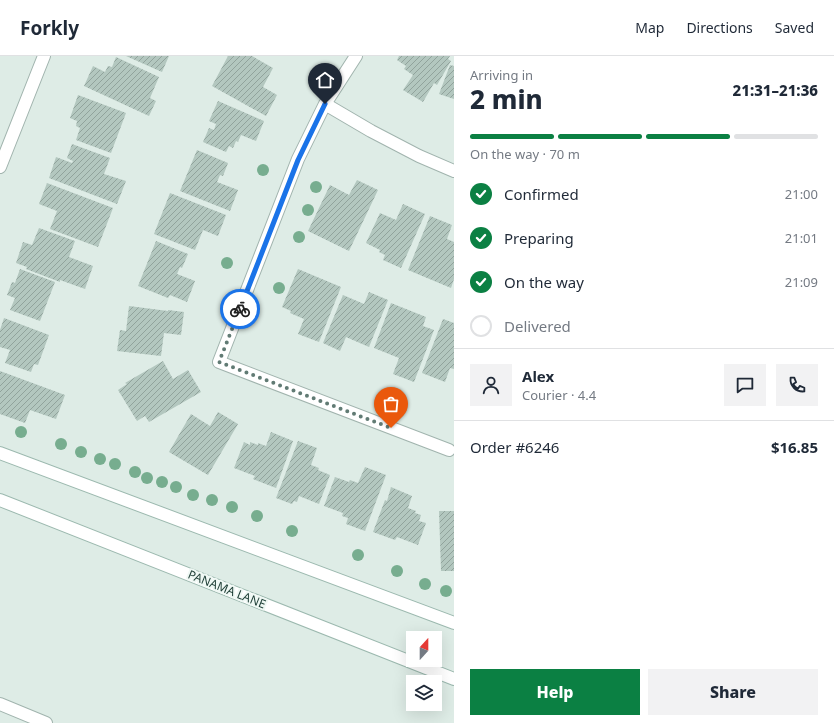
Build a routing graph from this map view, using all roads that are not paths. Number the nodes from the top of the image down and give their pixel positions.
1 (44, 56) edge
2 (356, 56) edge
3 (325, 104) junction
4 (0, 167) edge
5 (454, 171) edge
6 (449, 450) dead end
7 (0, 453) edge
8 (0, 500) edge
9 (454, 623) edge
10 (454, 679) edge
11 (0, 704) edge
12 (46, 723) edge

1 - 4 main road
2 - 3 main road
3 - 5 main road
3 - 6 main road
7 - 9 main road
8 - 10 main road, PANAMA LANE
11 - 12 main road

